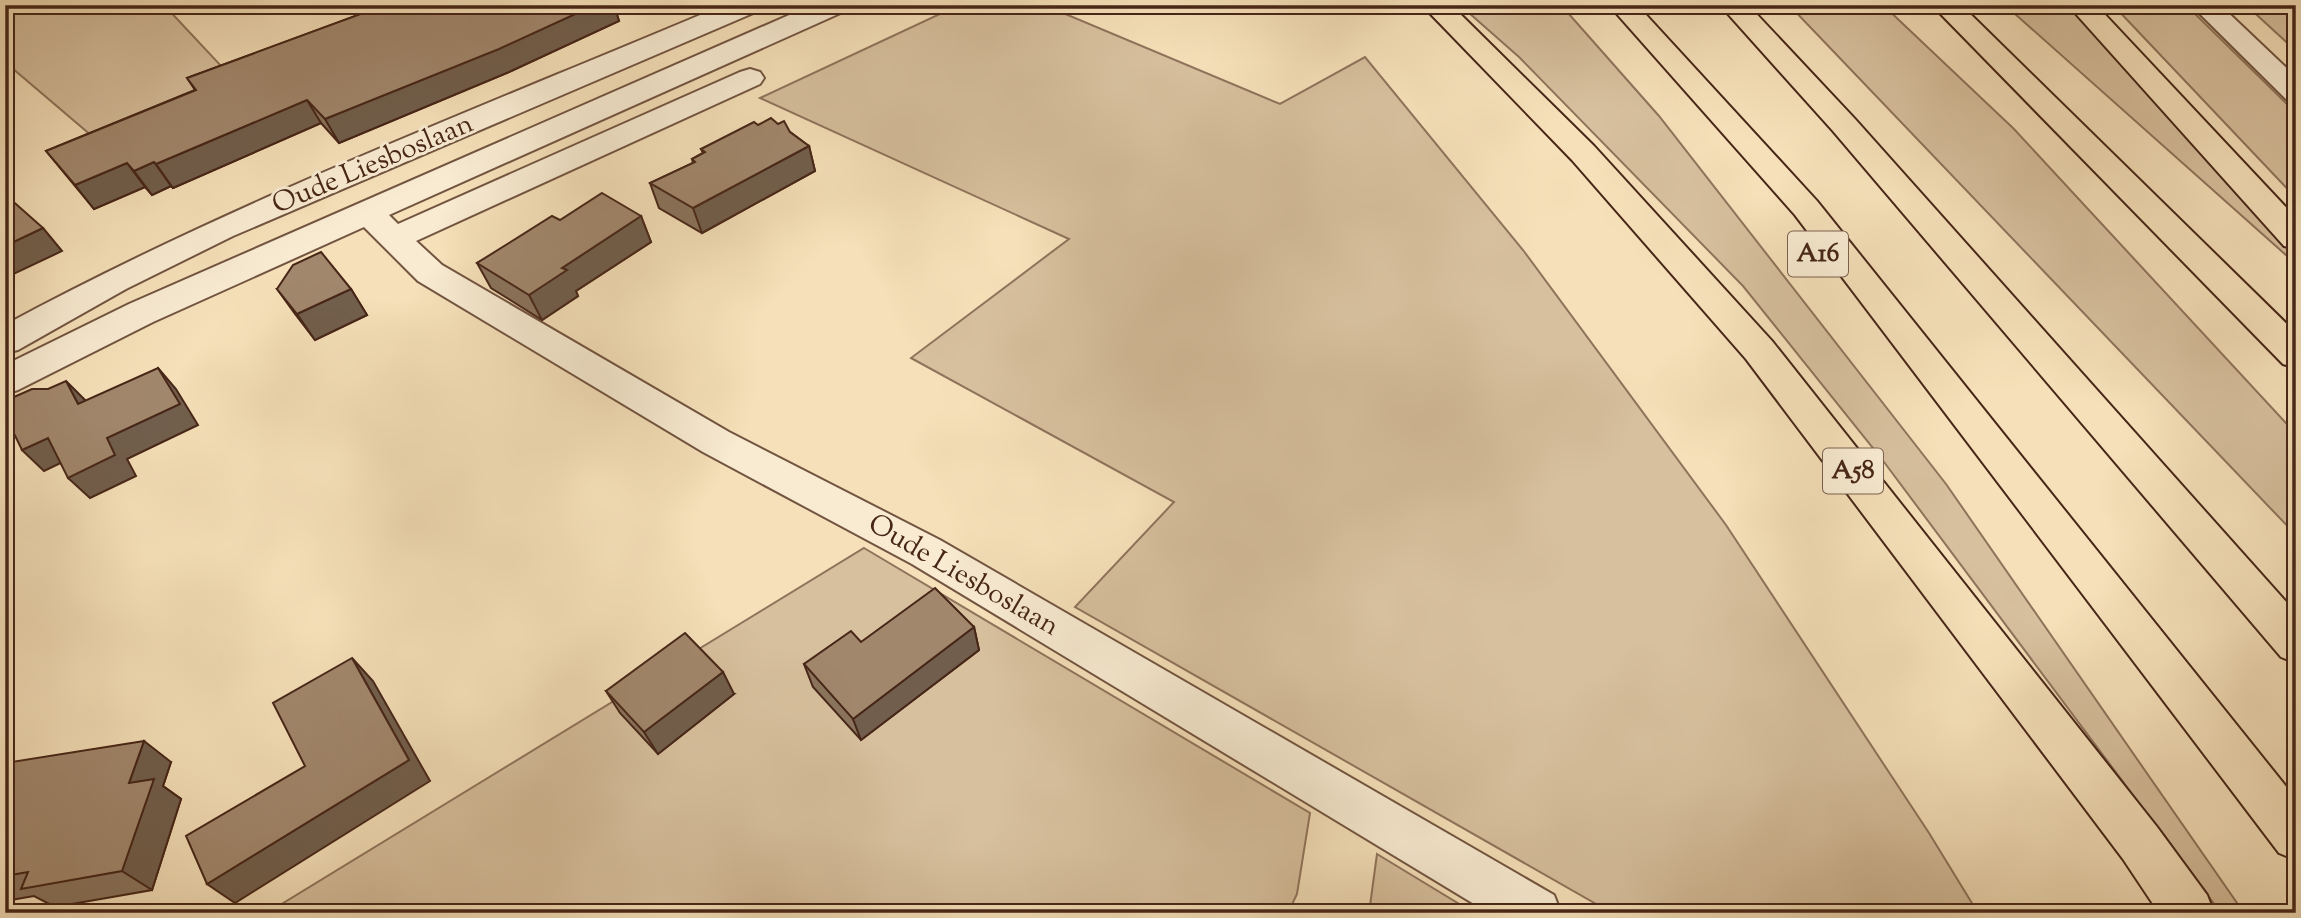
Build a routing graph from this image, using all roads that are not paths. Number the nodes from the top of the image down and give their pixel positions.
1 (748, 5) edge
2 (835, 5) edge
3 (1435, 5) edge
4 (1601, 5) edge
5 (1622, 5) edge
6 (1732, 5) edge
7 (1945, 5) edge
8 (2081, 5) edge
9 (2204, 5) edge
10 (750, 78) dead end
11 (2296, 93) edge
12 (380, 226) junction
13 (2296, 238) edge
14 (5, 341) edge
15 (2296, 355) edge
16 (5, 381) edge
17 (2033, 504) junction
18 (2296, 644) edge
19 (2296, 837) edge
20 (1536, 913) edge
21 (2189, 913) edge

1 - 14 street, Oude Liesboslaan
2 - 12 street, Oude Liesboslaan
3 - 21 highway, A58
4 - 17 highway, A16
5 - 17 highway
6 - 18 highway
7 - 15 highway
8 - 13 highway
9 - 11 street
10 - 12 street, Oude Liesboslaan
12 - 16 street, Oude Liesboslaan
12 - 20 street, Oude Liesboslaan
17 - 19 highway

